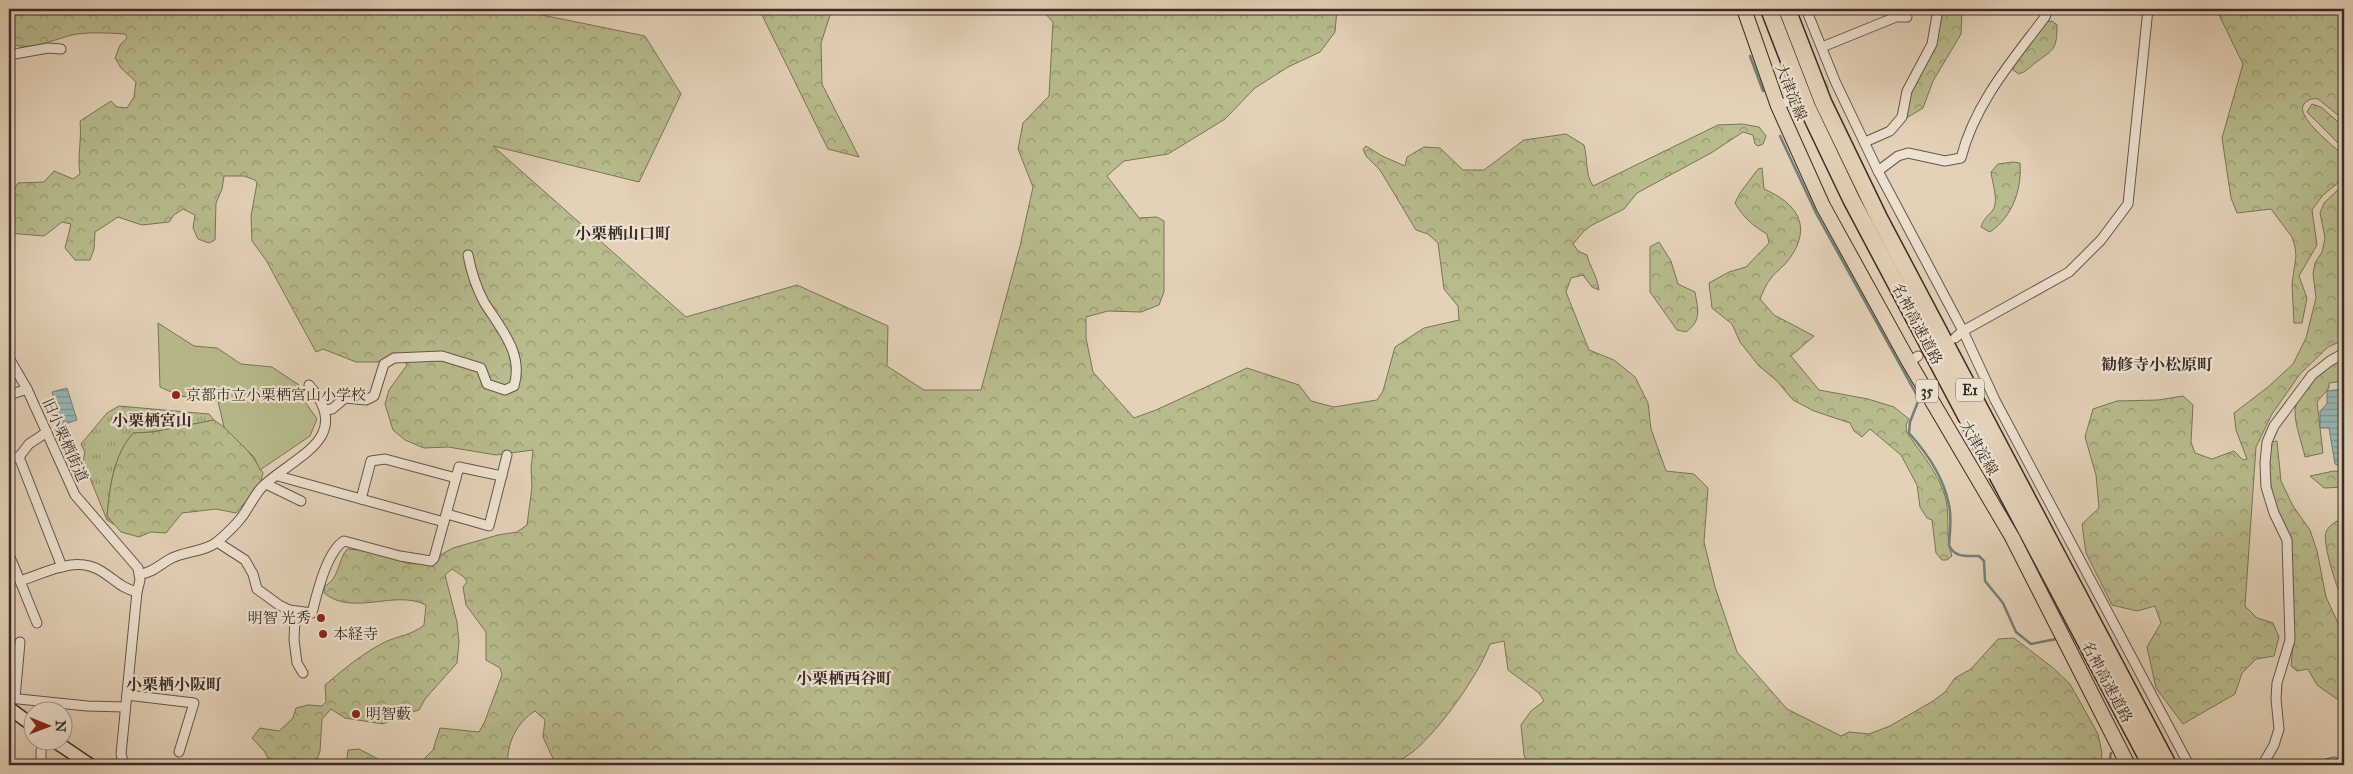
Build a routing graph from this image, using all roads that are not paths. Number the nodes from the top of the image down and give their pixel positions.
1 (1744, 9) edge
2 (1769, 9) edge
3 (1787, 9) edge
4 (1806, 9) edge
5 (1938, 9) edge
6 (2048, 9) edge
7 (2148, 9) edge
8 (1907, 17) dead end
9 (1822, 47) junction
10 (61, 49) dead end
11 (9, 55) edge
12 (1864, 142) junction
13 (1878, 171) junction
14 (468, 254) dead end
15 (1963, 331) junction
16 (1955, 338) dead end
17 (2344, 352) edge
18 (9, 358) edge
19 (309, 385) dead end
20 (27, 389) junction
21 (9, 395) edge
22 (325, 410) junction
23 (47, 432) junction
24 (507, 455) dead end
25 (9, 457) edge
26 (19, 457) junction
27 (278, 476) junction
28 (502, 476) junction
29 (456, 478) junction
30 (266, 484) junction
31 (361, 499) junction
32 (301, 500) dead end
33 (446, 518) junction
34 (217, 542) junction
35 (9, 555) edge
36 (62, 567) junction
37 (141, 574) junction
38 (20, 581) junction
39 (137, 592) junction
40 (289, 610) junction
41 (37, 623) dead end
42 (20, 642) dead end
43 (303, 673) dead end
44 (127, 695) junction
45 (11, 701) edge
46 (125, 707) junction
47 (22, 713) edge
48 (40, 752) edge
49 (70, 752) edge
50 (179, 752) dead end
51 (2334, 762) dead end
52 (41, 765) edge
53 (89, 765) edge
54 (124, 765) edge
55 (2128, 765) edge
56 (2150, 765) edge
57 (2168, 765) edge
58 (2189, 765) edge
59 (2264, 765) edge
60 (2322, 765) edge

1 - 55 main road, 大津淀線 / 35
2 - 56 highway, 名神高速道路 / E1
3 - 57 highway, 名神高速道路 / E1
4 - 9 street
5 - 12 street
6 - 13 street
7 - 15 street
8 - 9 street
9 - 12 street
10 - 11 street
12 - 13 street
13 - 15 street
14 - 22 street
15 - 16 street
15 - 58 street
17 - 59 street
18 - 20 street, 旧小栗栖街道
19 - 22 street
20 - 21 street
20 - 23 street, 旧小栗栖街道
22 - 27 street
23 - 26 street
23 - 37 street, 旧小栗栖街道
24 - 28 street
25 - 26 street
26 - 36 street
27 - 30 street
27 - 31 street
28 - 29 street
28 - 33 street
29 - 31 street
29 - 33 street
30 - 32 street
30 - 34 street
31 - 33 street
33 - 40 street
34 - 37 street
34 - 40 street
35 - 38 street
36 - 38 street
36 - 39 street
37 - 39 street
38 - 41 street
39 - 44 street
40 - 43 street
42 - 45 street
44 - 46 street
44 - 50 street
45 - 46 street
45 - 47 street
46 - 54 street
48 - 52 street
49 - 53 street
51 - 60 street

